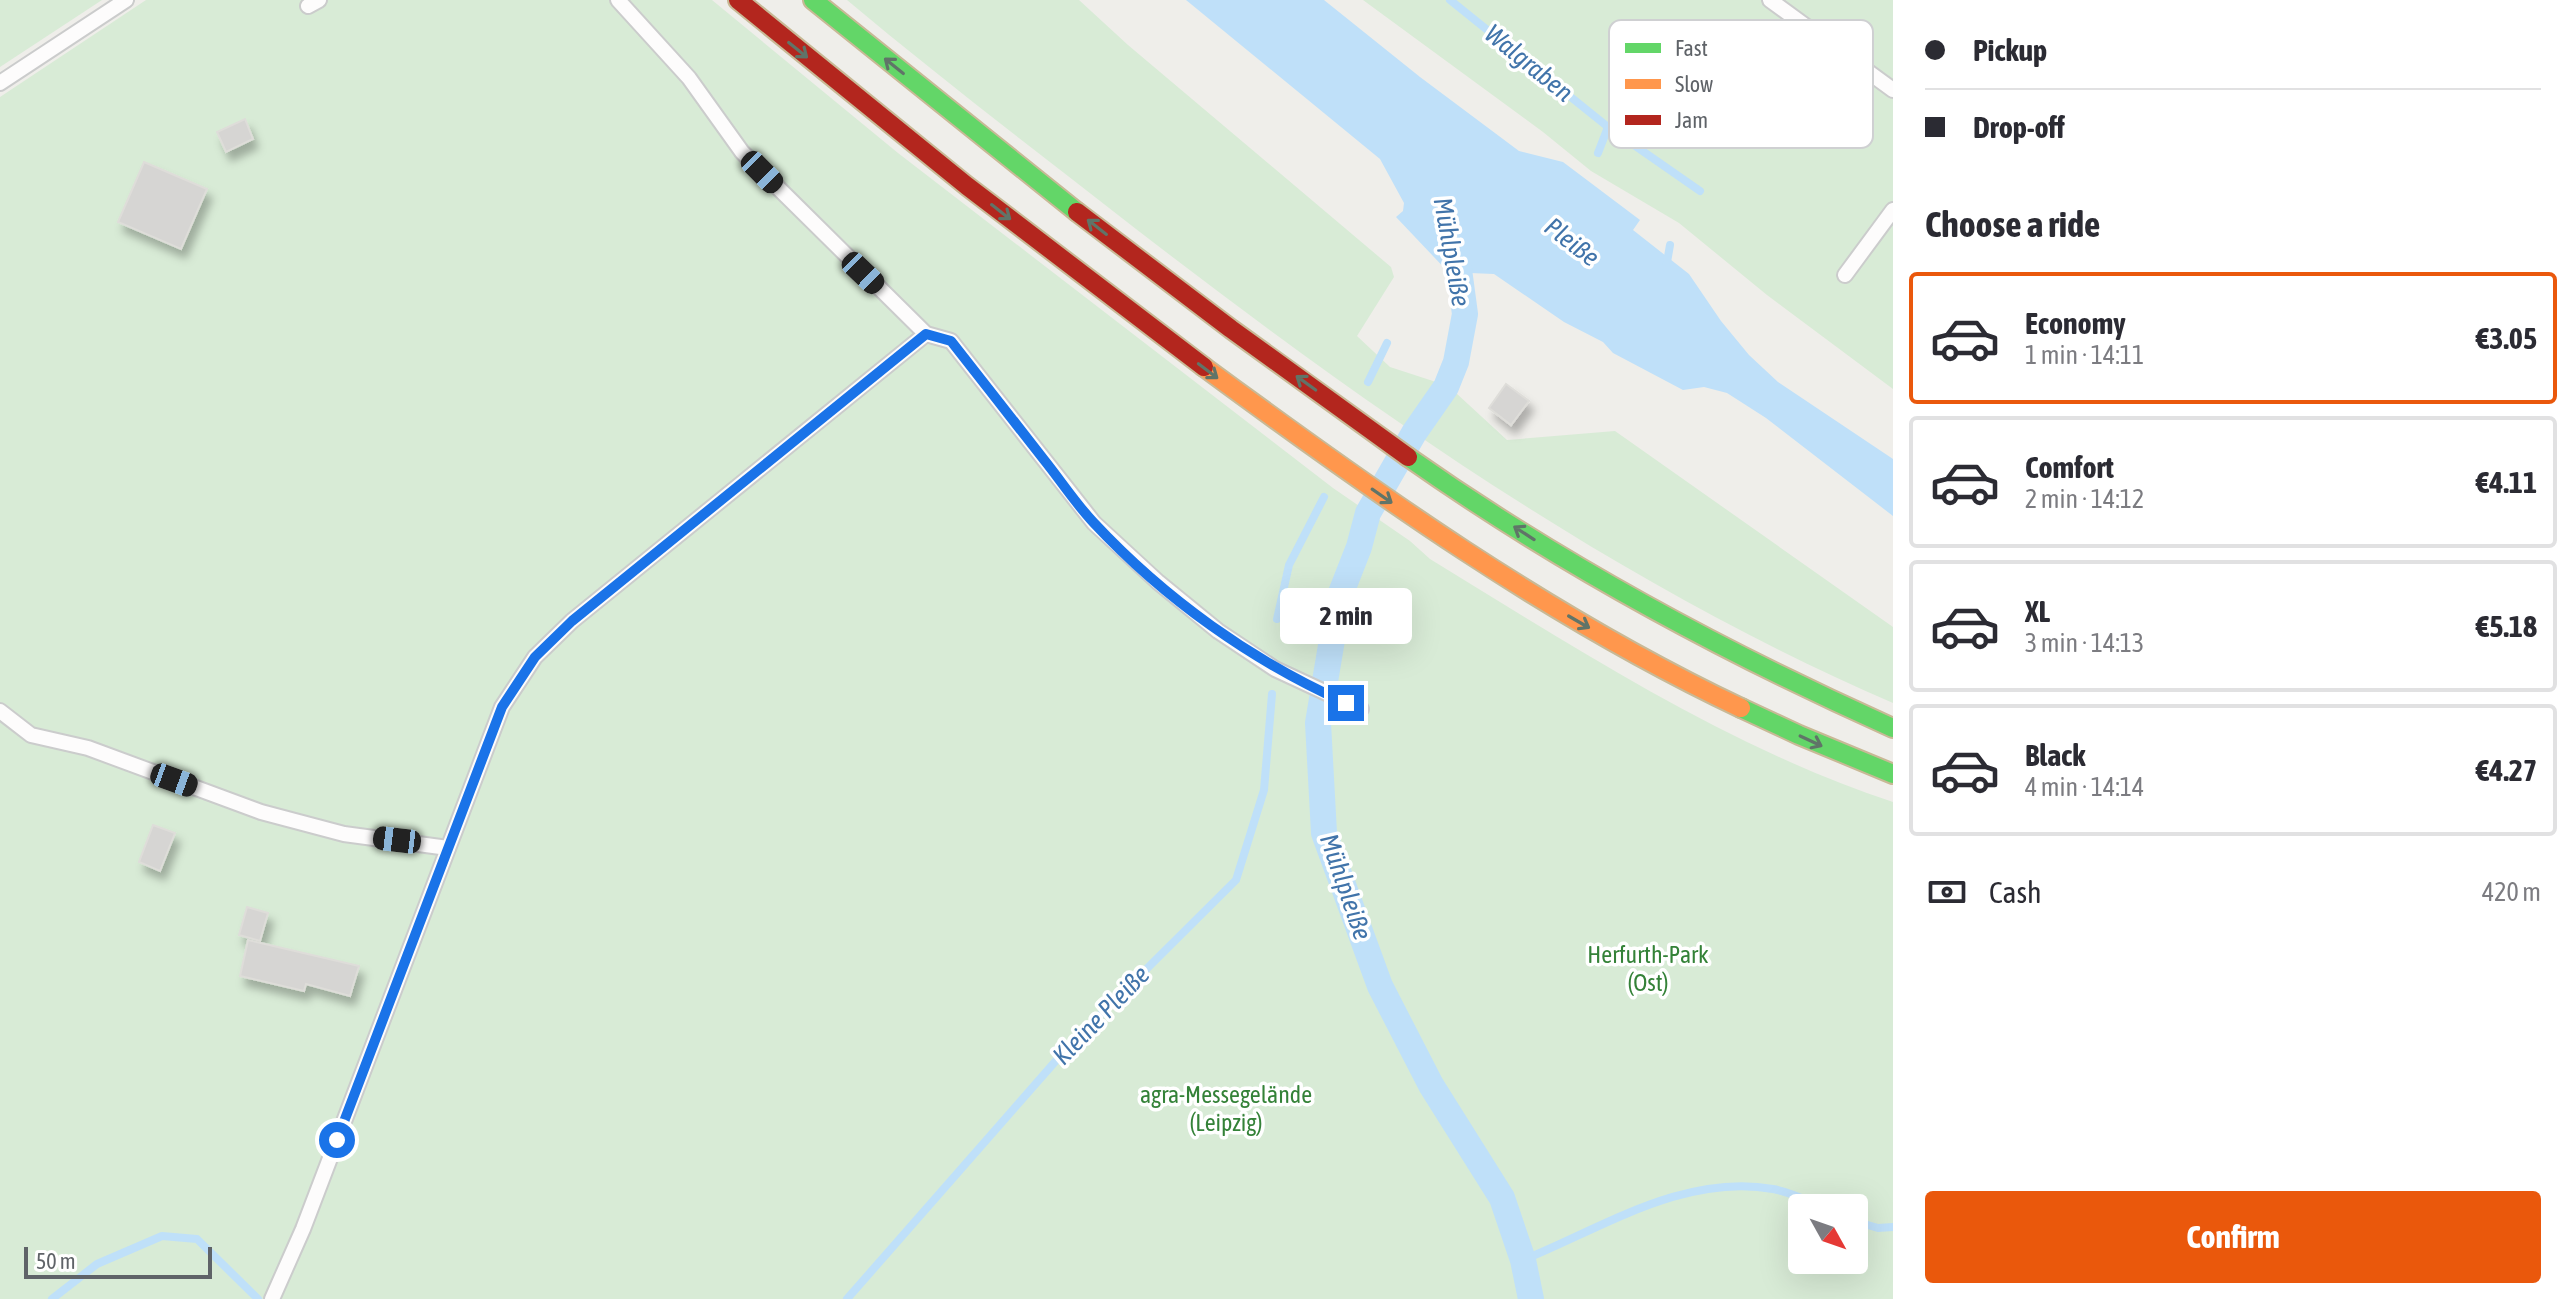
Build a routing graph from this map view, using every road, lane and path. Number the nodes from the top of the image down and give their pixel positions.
1 (126, 0) edge
2 (618, 0) edge
3 (738, 0) edge
4 (813, 0) edge
5 (1770, 0) edge
6 (1797, 20) edge
7 (1873, 75) edge
8 (0, 83) edge
9 (1893, 90) edge
10 (1893, 210) edge
11 (1845, 275) dead end
12 (926, 334) junction
13 (1361, 709) dead end
14 (0, 711) edge
15 (1893, 728) edge
16 (1893, 774) edge
17 (448, 848) junction
18 (272, 1299) edge

1 - 8 lane
2 - 12 lane
3 -> 16 highway
15 -> 4 highway
5 - 6 lane
7 - 9 lane
10 - 11 lane
12 - 13 lane
12 - 17 lane
14 - 17 lane
17 - 18 lane

